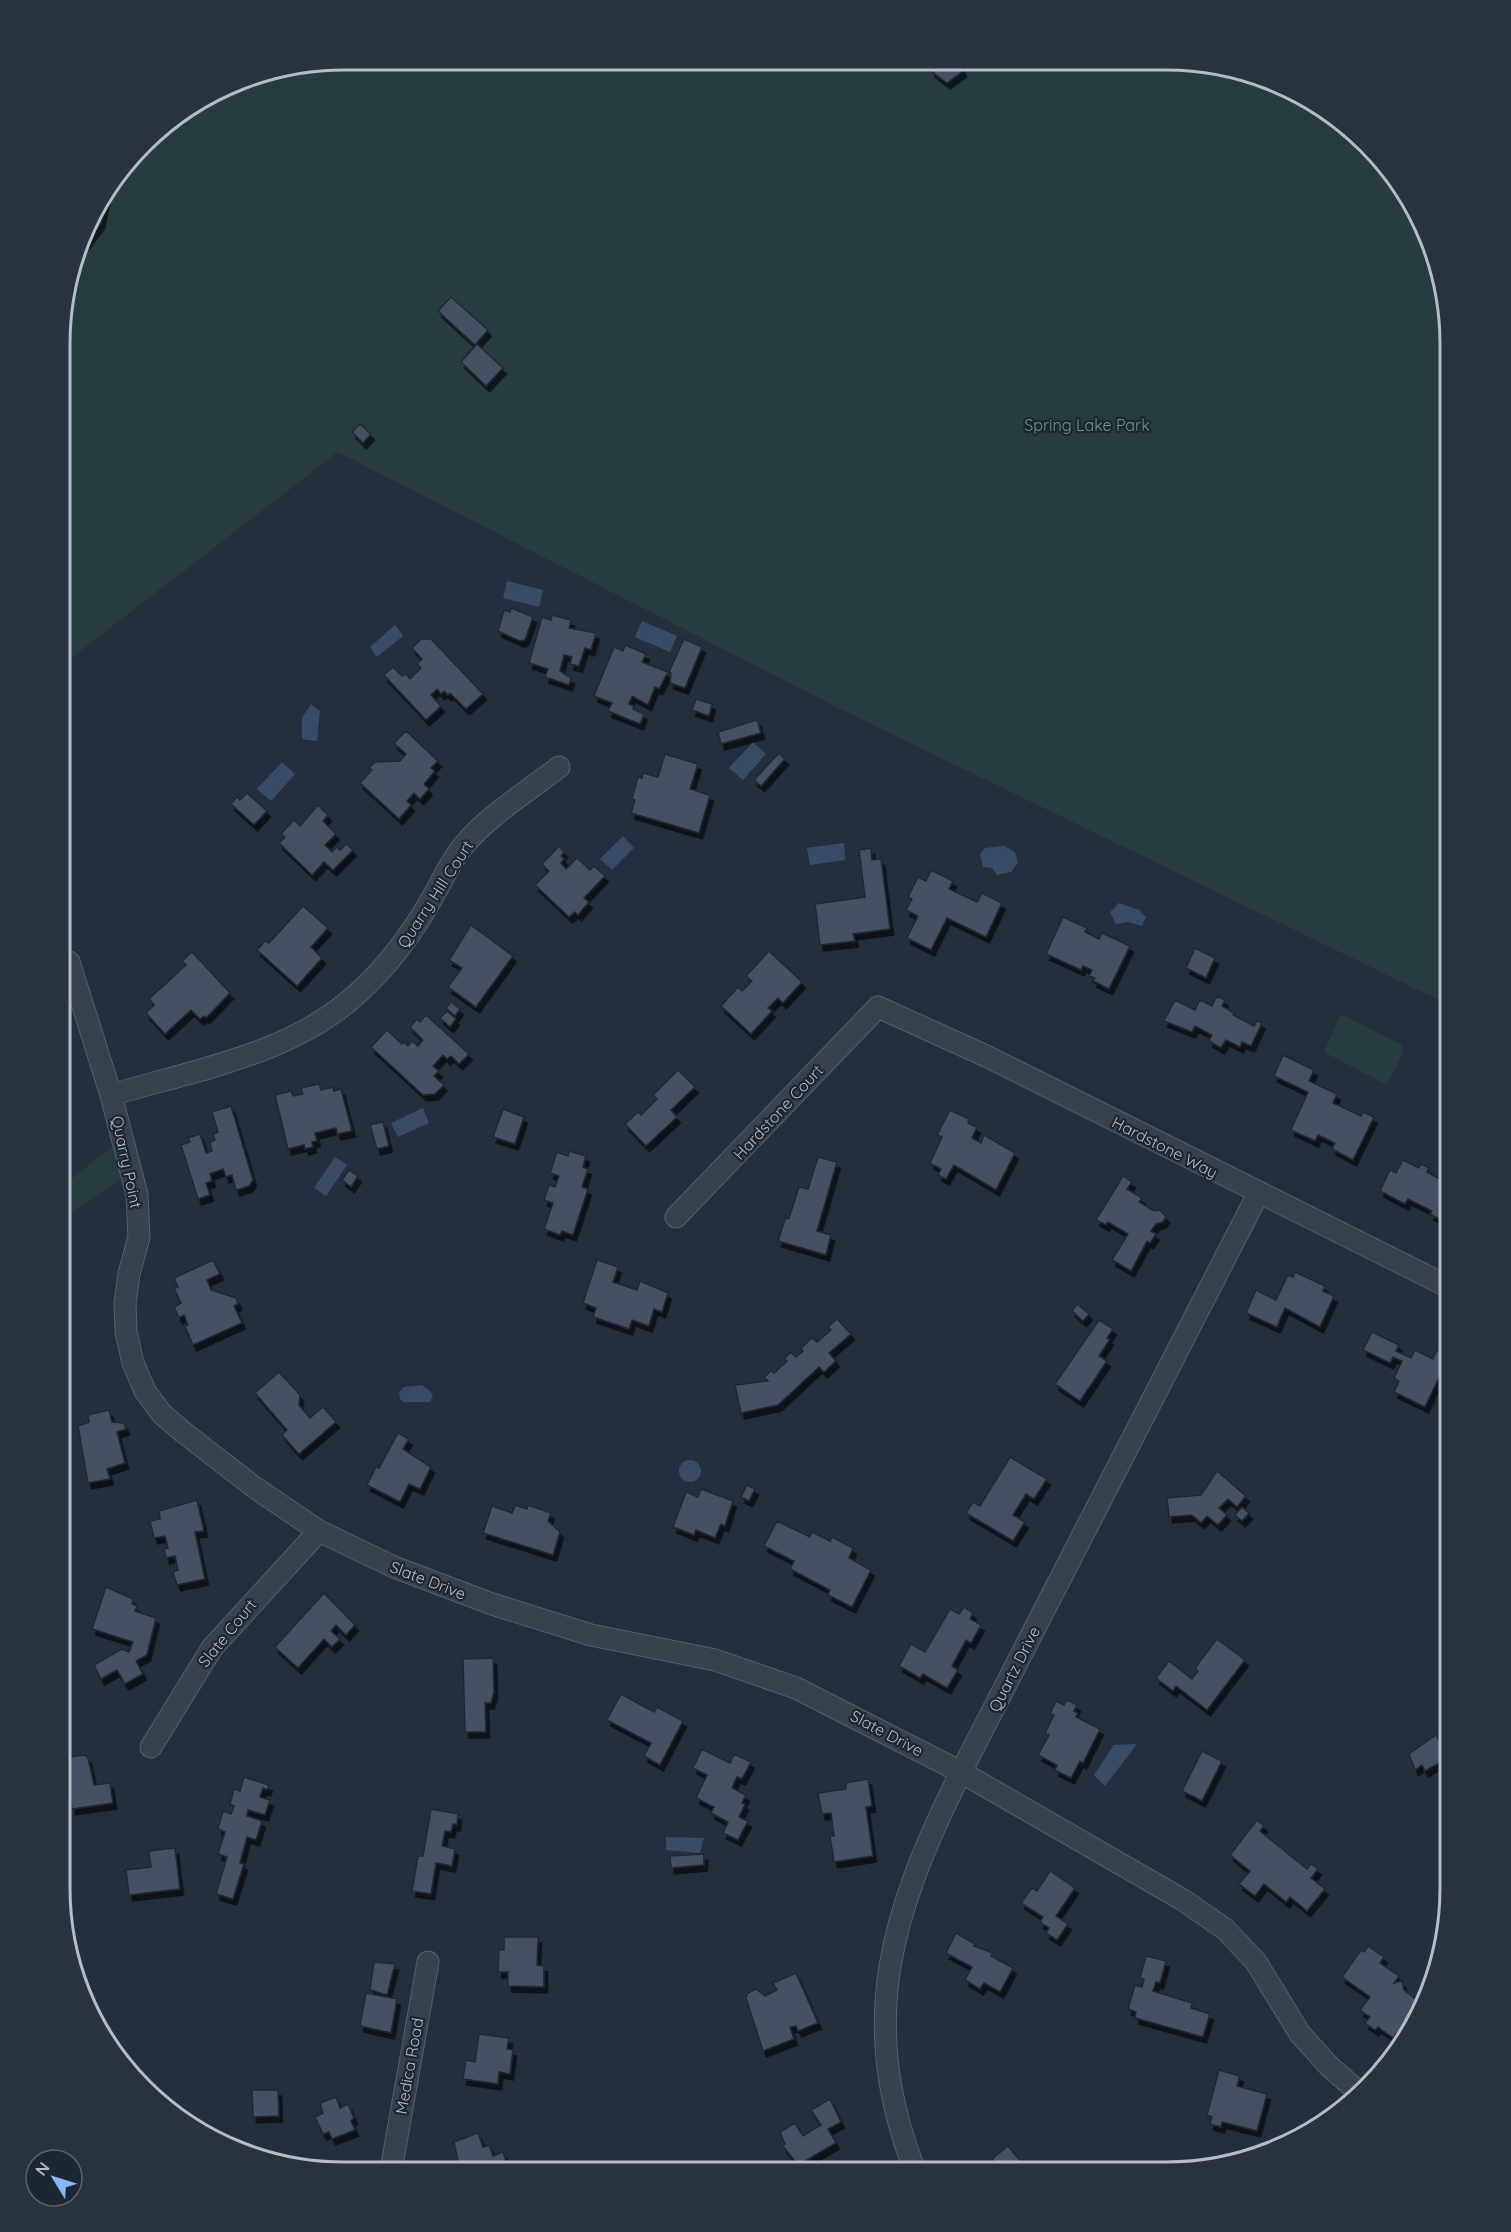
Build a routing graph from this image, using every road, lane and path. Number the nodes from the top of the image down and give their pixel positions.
1 (559, 767) dead end
2 (70, 965) edge
3 (878, 1007) joint
4 (111, 1095) junction
5 (1258, 1194) junction
6 (676, 1217) dead end
7 (1441, 1283) edge
8 (319, 1531) junction
9 (151, 1747) dead end
10 (961, 1772) junction
11 (428, 1962) dead end
12 (1354, 2087) edge
13 (392, 2162) edge
14 (912, 2162) edge

1 - 4 street, Quarry Hill Court
2 - 4 street, Quarry Point
3 - 5 street, Hardstone Way
3 - 6 street, Hardstone Court
4 - 8 street, Quarry Point
5 - 7 street, Hardstone Way
5 - 10 street, Quartz Drive
8 - 9 street, Slate Court
8 - 10 street, Slate Drive
10 - 12 street, Slate Drive
10 - 14 street, Quartz Drive
11 - 13 street, Medica Road

